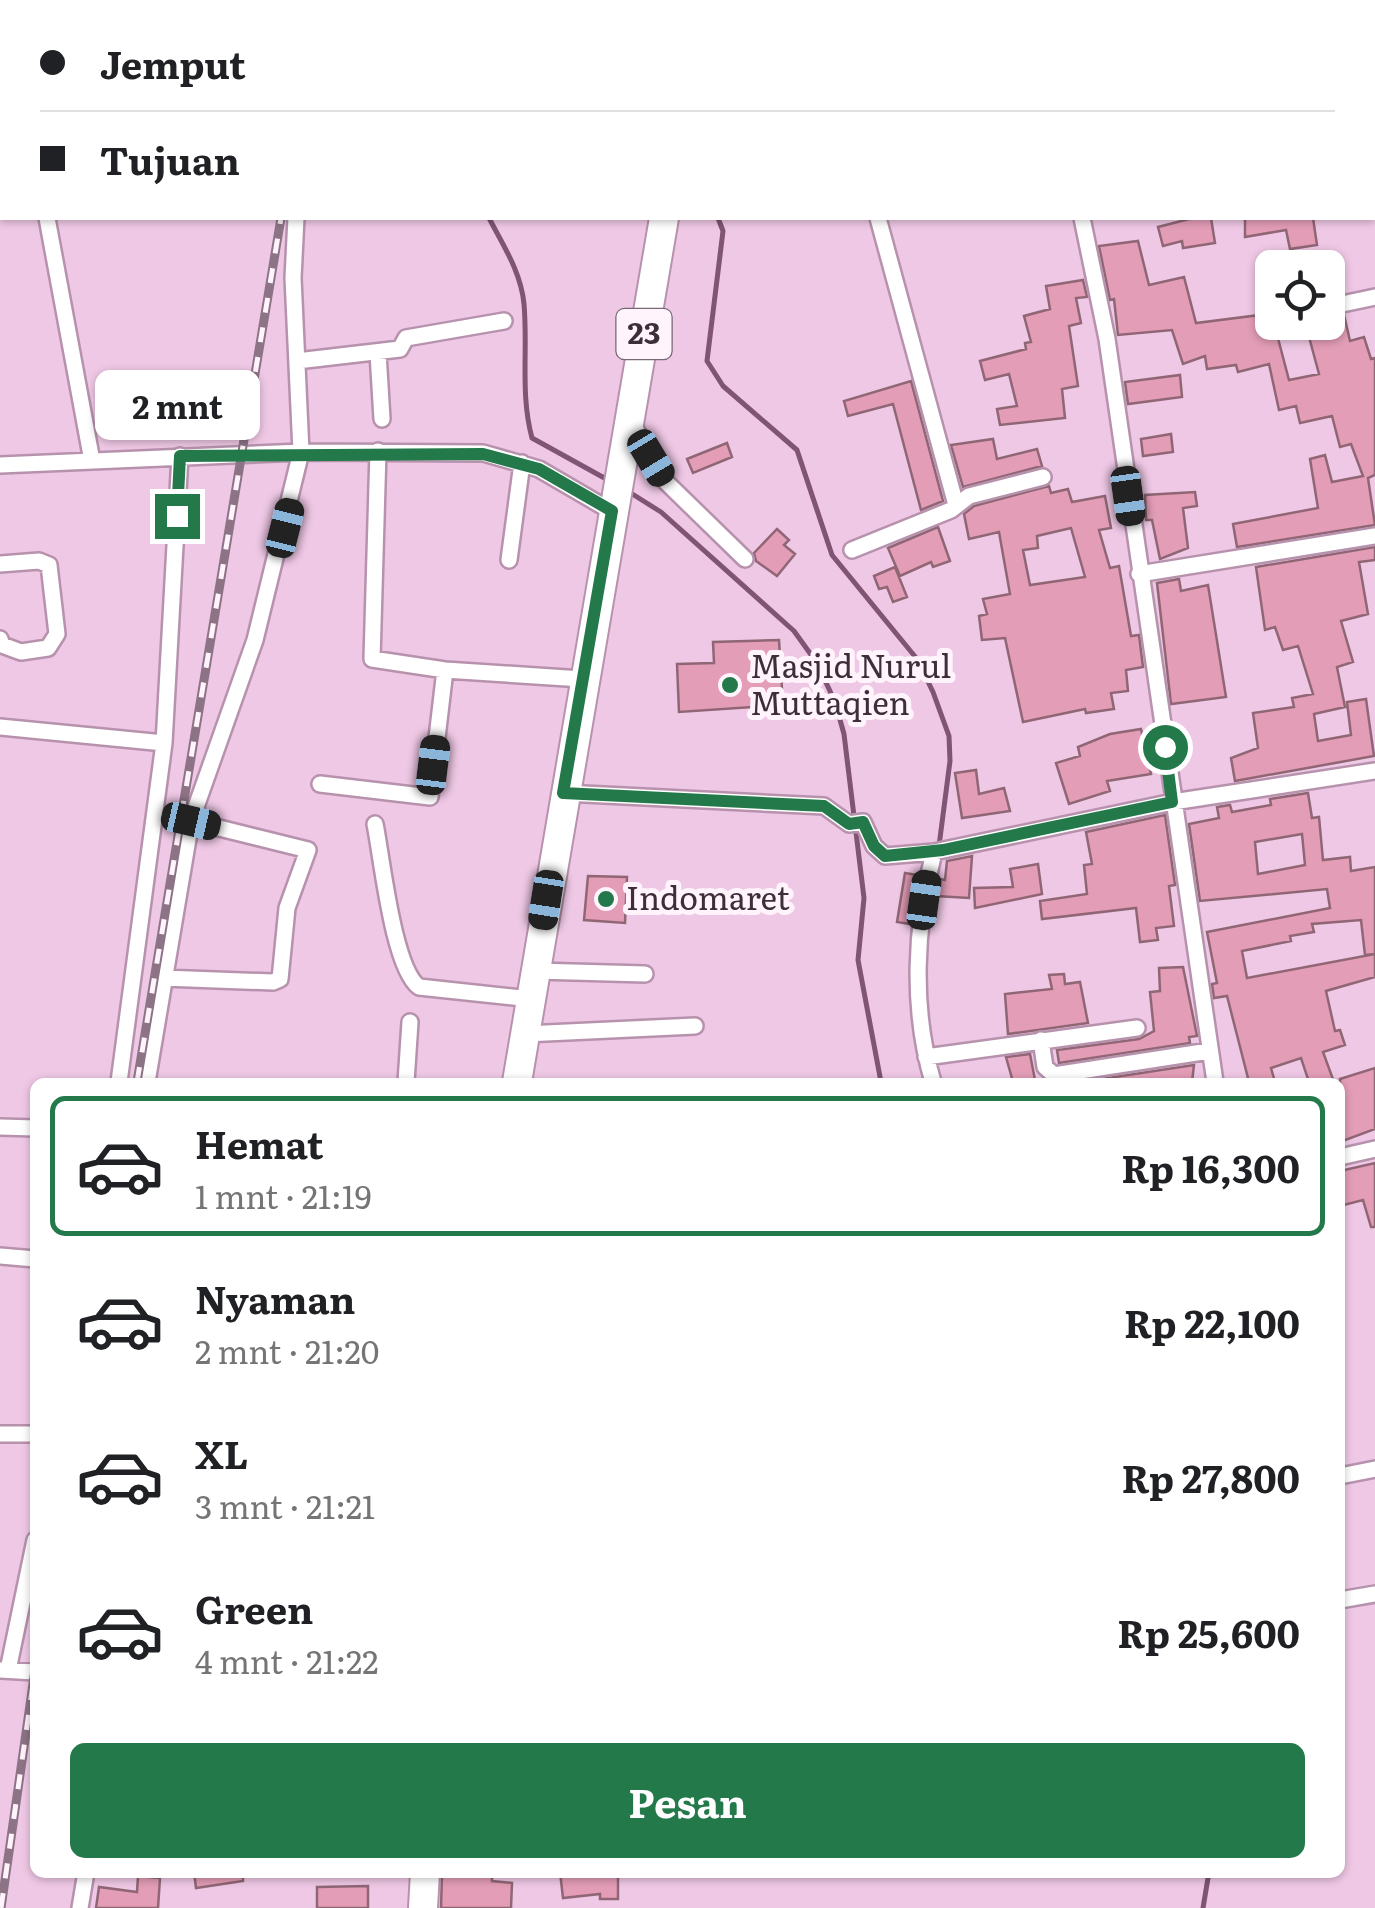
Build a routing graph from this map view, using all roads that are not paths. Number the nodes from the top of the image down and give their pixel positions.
1 (47, 220) edge
2 (296, 220) edge
3 (664, 220) edge
4 (879, 220) edge
5 (1082, 220) edge
6 (1375, 297) edge
7 (1345, 303) edge
8 (504, 322) dead end
9 (378, 352) junction
10 (297, 361) junction
11 (382, 419) dead end
12 (630, 419) junction
13 (378, 451) junction
14 (302, 452) junction
15 (180, 456) junction
16 (92, 460) junction
17 (522, 463) junction
18 (0, 465) edge
19 (1043, 476) dead end
20 (614, 504) junction
21 (956, 505) junction
22 (1375, 536) edge
23 (852, 550) dead end
24 (745, 559) dead end
25 (509, 560) dead end
26 (0, 564) edge
27 (1139, 574) junction
28 (0, 639) edge
29 (445, 670) junction
30 (582, 679) junction
31 (0, 727) edge
32 (164, 742) junction
33 (1375, 771) edge
34 (320, 784) dead end
35 (563, 793) junction
36 (1172, 802) junction
37 (191, 821) junction
38 (375, 824) dead end
39 (938, 851) junction
40 (536, 970) junction
41 (645, 974) dead end
42 (163, 978) junction
43 (531, 999) junction
44 (410, 1022) dead end
45 (695, 1026) dead end
46 (1137, 1028) dead end
47 (525, 1034) junction
48 (1041, 1040) junction
49 (1210, 1051) junction
50 (926, 1058) junction
51 (120, 1078) edge
52 (147, 1078) edge
53 (406, 1078) edge
54 (518, 1078) edge
55 (933, 1078) edge
56 (1214, 1078) edge
57 (0, 1127) edge
58 (30, 1128) edge
59 (1375, 1150) edge
60 (1345, 1157) edge
61 (0, 1256) edge
62 (30, 1258) edge
63 (0, 1434) edge
64 (30, 1434) edge
65 (1375, 1469) edge
66 (1345, 1475) edge
67 (30, 1561) edge
68 (1375, 1594) edge
69 (1345, 1599) edge
70 (4, 1670) edge
71 (30, 1672) edge
72 (85, 1878) edge
73 (425, 1878) edge
74 (80, 1908) edge
75 (423, 1908) edge

1 - 16 street
2 - 10 street
3 - 12 highway, 23
4 - 21 street
5 - 27 street
6 - 7 street
8 - 9 street
9 - 10 street
9 - 11 street
10 - 14 street
12 - 20 highway, 23
12 - 24 street
13 - 14 street
13 - 17 street
13 - 29 street
14 - 15 street
14 - 37 street
15 - 16 street
15 - 32 street
16 - 18 street
17 - 20 street
17 - 25 street
19 - 21 street
20 - 30 highway, 23
21 - 23 street
22 - 27 street
26 - 28 street
27 - 36 street
29 - 30 street
29 - 34 street
30 - 35 highway, 23
31 - 32 street
32 - 51 street
33 - 36 street
35 - 39 street
35 - 40 highway, 23
36 - 39 street
36 - 49 street
37 - 42 street
37 - 42 street
38 - 43 street
39 - 50 street
40 - 41 street
40 - 43 highway, 23
42 - 52 street
43 - 47 highway, 23
44 - 53 street
45 - 47 street
46 - 48 street
47 - 54 highway, 23
48 - 49 street
48 - 50 street
49 - 56 street
50 - 55 street
57 - 58 street
59 - 60 street
61 - 62 street
63 - 64 street
65 - 66 street
67 - 70 street
68 - 69 street
70 - 71 street
72 - 74 street
73 - 75 highway

